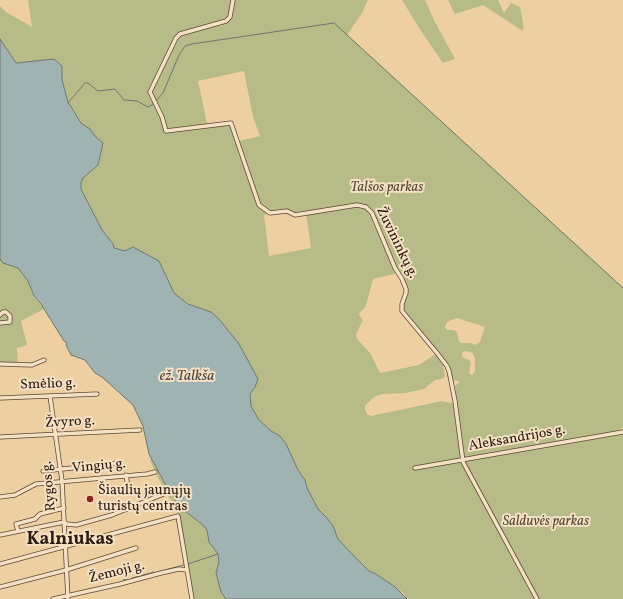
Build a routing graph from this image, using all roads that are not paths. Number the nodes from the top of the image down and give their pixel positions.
1 (233, 0) edge
2 (0, 315) edge
3 (0, 323) edge
4 (44, 360) dead end
5 (0, 364) edge
6 (97, 394) dead end
7 (50, 396) junction
8 (0, 398) edge
9 (140, 430) dead end
10 (623, 432) edge
11 (56, 435) junction
12 (0, 437) edge
13 (462, 460) junction
14 (120, 463) dead end
15 (415, 468) dead end
16 (60, 469) junction
17 (43, 470) dead end
18 (154, 472) dead end
19 (126, 475) junction
20 (102, 478) junction
21 (62, 481) junction
22 (166, 493) dead end
23 (0, 497) edge
24 (64, 508) junction
25 (64, 522) junction
26 (18, 531) junction
27 (0, 535) edge
28 (65, 547) junction
29 (136, 548) dead end
30 (0, 564) edge
31 (66, 570) junction
32 (187, 570) junction
33 (0, 587) edge
34 (68, 597) edge
35 (53, 599) edge
36 (192, 599) edge
37 (537, 599) edge

1 - 13 street, Žuvininkų g.
2 - 3 street
4 - 5 street
6 - 7 street, Smėlio g.
7 - 8 street, Smėlio g.
7 - 11 street, Rygos g.
9 - 11 street, Žvyro g.
10 - 13 street, Aleksandrijos g.
11 - 12 street, Žvyro g.
11 - 16 street, Rygos g.
13 - 15 street, Aleksandrijos g.
13 - 37 street, Žuvininkų g.
14 - 16 street
16 - 17 street
16 - 21 street, Rygos g.
18 - 19 street, Vingių g.
19 - 20 street, Vingių g.
19 - 20 street
20 - 21 street, Vingių g.
21 - 23 street, Vingių g.
21 - 24 street, Rygos g.
22 - 25 street
24 - 25 street, Rygos g.
24 - 26 street
25 - 26 street
25 - 28 street, Rygos g.
26 - 27 street
28 - 30 street
28 - 31 street, Rygos g.
28 - 32 street
29 - 31 street
31 - 33 street
31 - 34 street, Rygos g.
32 - 34 street, Žemoji g.
32 - 36 street
34 - 35 street, Žemoji g.

